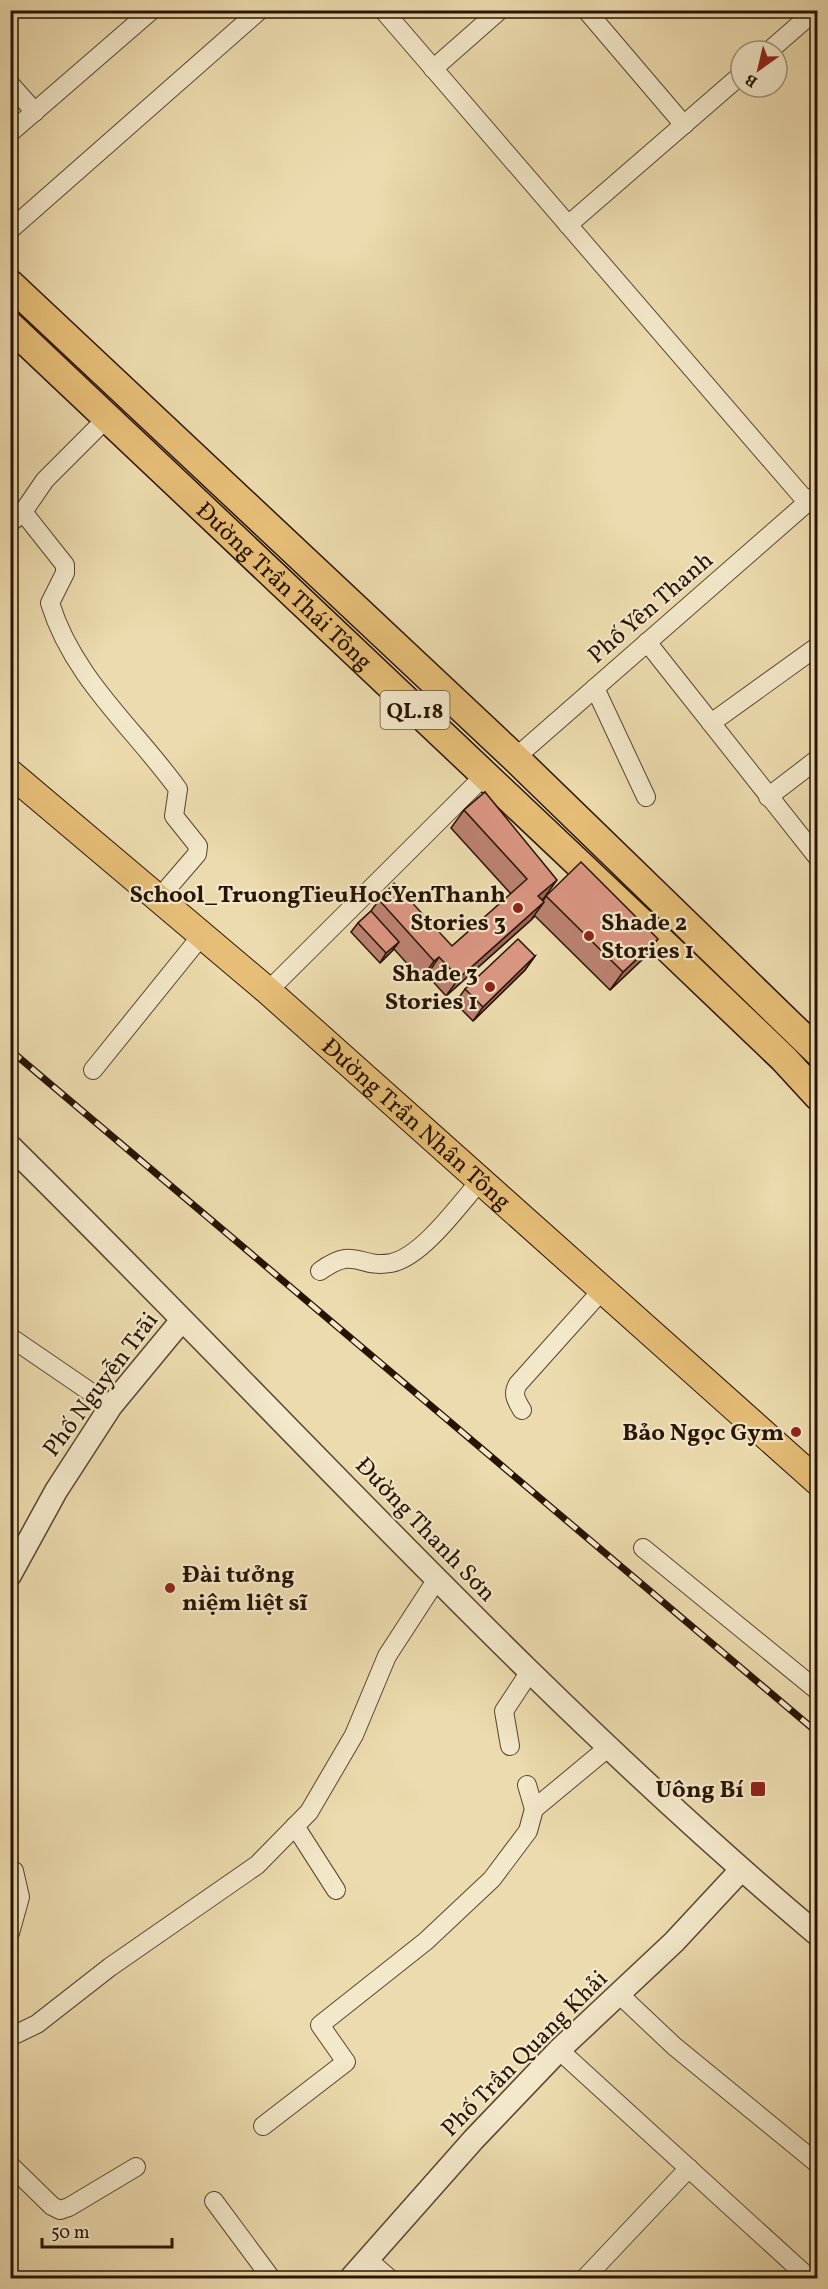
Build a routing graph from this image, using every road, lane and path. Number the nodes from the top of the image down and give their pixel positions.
1 (152, 10) edge
2 (260, 10) edge
3 (382, 10) edge
4 (500, 10) edge
5 (586, 10) edge
6 (816, 10) edge
7 (783, 39) edge
8 (433, 69) junction
9 (10, 84) edge
10 (729, 86) edge
11 (35, 112) junction
12 (684, 125) junction
13 (10, 134) edge
14 (568, 225) junction
15 (10, 230) edge
16 (10, 284) edge
17 (10, 326) edge
18 (72, 342) junction
19 (52, 366) junction
20 (107, 418) junction
21 (812, 497) edge
22 (17, 518) edge
23 (647, 642) junction
24 (818, 646) edge
25 (595, 688) junction
26 (711, 723) junction
27 (515, 758) junction
28 (815, 761) dead end
29 (10, 773) edge
30 (485, 776) junction
31 (646, 797) dead end
32 (768, 797) junction
33 (818, 858) edge
34 (160, 897) junction
35 (691, 929) junction
36 (202, 935) junction
37 (670, 950) junction
38 (268, 991) junction
39 (818, 1052) edge
40 (93, 1070) dead end
41 (818, 1096) edge
42 (10, 1146) edge
43 (480, 1181) junction
44 (320, 1271) dead end
45 (604, 1288) junction
46 (182, 1320) junction
47 (10, 1337) edge
48 (111, 1406) junction
49 (522, 1410) dead end
50 (818, 1482) edge
51 (643, 1548) dead end
52 (10, 1575) edge
53 (436, 1579) junction
54 (529, 1673) junction
55 (818, 1691) edge
56 (510, 1746) dead end
57 (610, 1746) junction
58 (527, 1785) dead end
59 (534, 1809) junction
60 (295, 1826) junction
61 (10, 1869) edge
62 (741, 1870) junction
63 (336, 1890) dead end
64 (10, 1933) edge
65 (818, 1935) edge
66 (620, 1995) junction
67 (10, 2037) edge
68 (559, 2050) junction
69 (263, 2126) dead end
70 (818, 2164) edge
71 (10, 2165) edge
72 (136, 2167) dead end
73 (689, 2169) junction
74 (214, 2201) dead end
75 (367, 2259) junction
76 (801, 2276) edge
77 (271, 2278) edge
78 (351, 2278) edge
79 (389, 2278) edge
80 (585, 2278) edge

1 - 11 street
2 - 15 street
3 - 8 street
4 - 8 street
5 - 12 street
6 - 7 street
8 - 14 street
9 - 11 street
10 - 12 street
11 - 13 street
12 - 14 street
14 - 21 street
16 - 18 highway, Đường Trần Thái Tông / QL.18
17 - 19 highway, Đường Trần Thái Tông / QL.18
18 - 19 highway
18 - 27 highway, Đường Trần Thái Tông / QL.18
19 - 20 highway, Đường Trần Thái Tông / QL.18
20 - 22 street
20 - 30 highway, Đường Trần Thái Tông / QL.18
21 - 23 street, Phố Yên Thanh
22 - 34 street
23 - 25 street, Phố Yên Thanh
23 - 26 street
24 - 26 street
25 - 27 street, Phố Yên Thanh
25 - 31 street
26 - 32 street
27 - 35 highway, Đường Trần Thái Tông / QL.18
28 - 32 street
29 - 34 main road, Đường Trần Nhân Tông
30 - 37 highway, Đường Trần Thái Tông / QL.18
30 - 38 street
32 - 33 street
34 - 36 main road, Đường Trần Nhân Tông
35 - 37 highway
35 - 39 highway, Đường Trần Thái Tông / QL.18
36 - 38 main road, Đường Trần Nhân Tông
36 - 40 street
37 - 41 highway, Đường Trần Thái Tông / QL.18
38 - 43 main road, Đường Trần Nhân Tông
42 - 46 street, Đường Thanh Sơn
43 - 44 street
43 - 45 main road, Đường Trần Nhân Tông
45 - 49 street
45 - 50 main road, Đường Trần Nhân Tông
46 - 48 street, Phố Nguyễn Trãi
46 - 53 street, Đường Thanh Sơn
47 - 48 street
48 - 52 street, Phố Nguyễn Trãi
51 - 55 street
53 - 54 street, Đường Thanh Sơn
53 - 60 street
54 - 56 street
54 - 57 street, Đường Thanh Sơn
57 - 59 street
57 - 62 street, Đường Thanh Sơn
58 - 59 street
59 - 69 street
60 - 63 street
60 - 67 street
61 - 64 street
62 - 65 street, Đường Thanh Sơn
62 - 66 street, Phố Trần Quang Khải
66 - 68 street, Phố Trần Quang Khải
66 - 70 street
68 - 73 street
68 - 75 street, Phố Trần Quang Khải
71 - 72 street
73 - 76 street
73 - 80 street
74 - 77 street
75 - 78 street, Phố Trần Quang Khải
75 - 79 street

